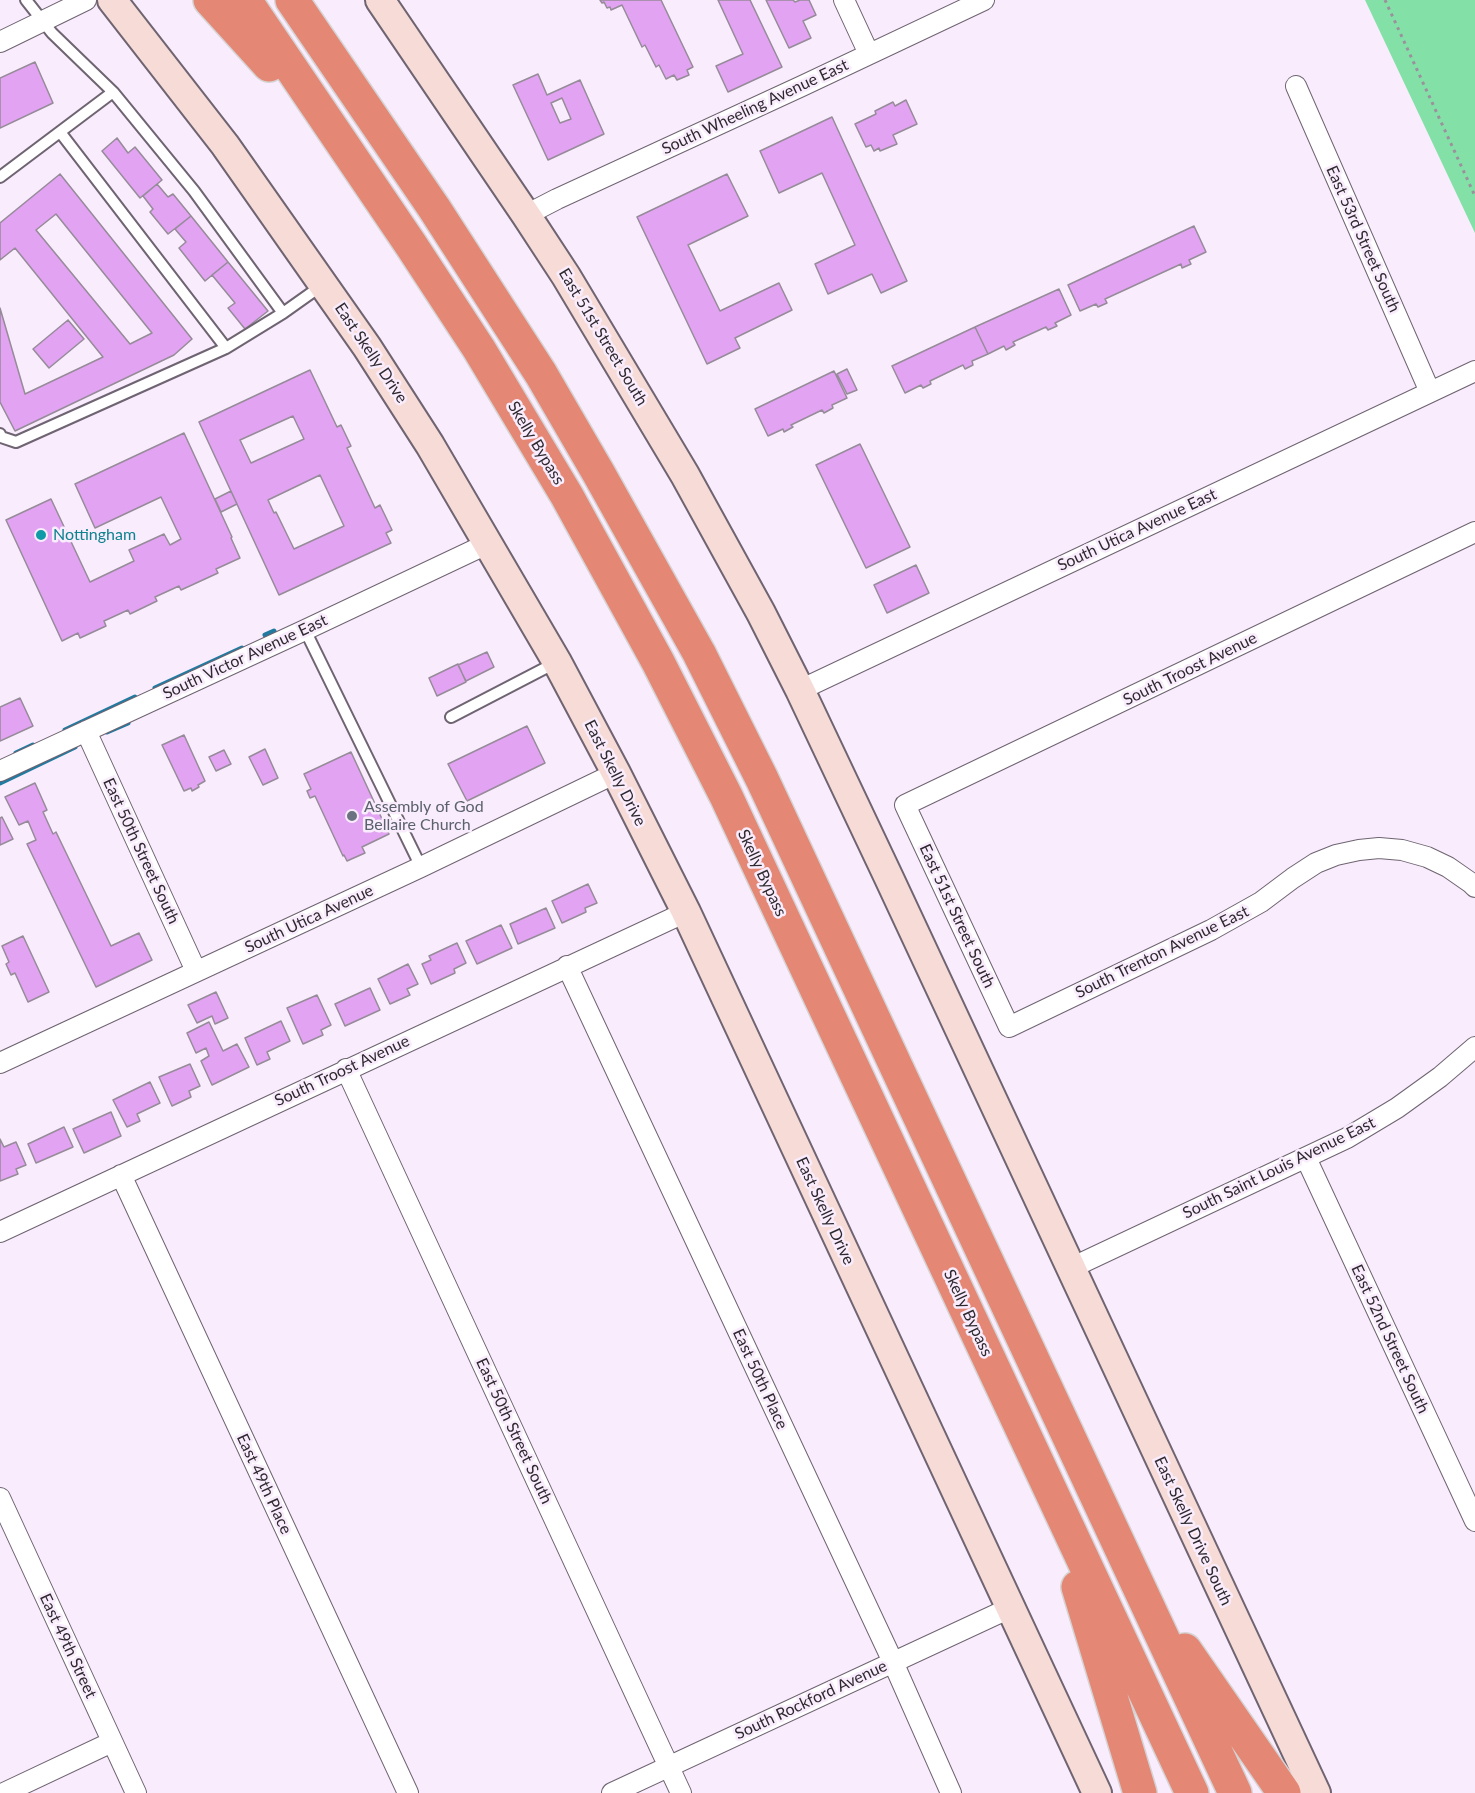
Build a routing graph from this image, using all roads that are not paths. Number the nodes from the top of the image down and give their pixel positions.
1 (26, 0) edge
2 (86, 0) edge
3 (112, 0) edge
4 (210, 0) edge
5 (245, 0) edge
6 (292, 0) edge
7 (380, 0) edge
8 (844, 0) edge
9 (984, 0) edge
10 (43, 21) junction
11 (0, 42) edge
12 (869, 54) junction
13 (1296, 86) dead end
14 (113, 92) junction
15 (60, 132) junction
16 (350, 156) junction
17 (0, 177) edge
18 (526, 214) junction
19 (324, 284) junction
20 (283, 313) junction
21 (226, 348) junction
22 (1475, 371) edge
23 (1430, 392) junction
24 (0, 434) edge
25 (1475, 532) edge
26 (489, 543) junction
27 (305, 630) junction
28 (557, 662) junction
29 (800, 690) junction
30 (451, 717) dead end
31 (86, 731) junction
32 (0, 771) edge
33 (616, 773) junction
34 (905, 805) joint
35 (421, 867) junction
36 (1475, 887) edge
37 (686, 912) junction
38 (567, 966) junction
39 (196, 971) junction
40 (1009, 1027) joint
41 (1475, 1047) edge
42 (0, 1063) edge
43 (346, 1069) junction
44 (1306, 1158) junction
45 (121, 1175) junction
46 (0, 1232) edge
47 (1071, 1268) junction
48 (1045, 1476) junction
49 (2, 1507) edge
50 (1475, 1521) edge
51 (1133, 1574) junction
52 (1010, 1608) junction
53 (893, 1662) junction
54 (112, 1742) junction
55 (669, 1766) junction
56 (4, 1793) edge
57 (136, 1793) edge
58 (408, 1793) edge
59 (612, 1793) edge
60 (681, 1793) edge
61 (951, 1793) edge
62 (1097, 1793) edge
63 (1140, 1793) edge
64 (1192, 1793) edge
65 (1235, 1793) edge
66 (1284, 1793) edge
67 (1316, 1793) edge

1 - 10 lane
2 - 10 street
3 - 19 main road, East Skelly Drive
4 - 16 highway
5 - 16 highway, Skelly Bypass
6 - 51 highway
7 - 18 main road, East 51st Street South
8 - 12 street
9 - 12 street, South Wheeling Avenue East
10 - 11 street
10 - 14 lane
12 - 18 street, South Wheeling Avenue East
13 - 23 street, East 53rd Street South
14 - 15 lane
14 - 20 lane
15 - 17 lane
15 - 21 lane
16 - 48 highway, Skelly Bypass
18 - 29 main road, East 51st Street South
19 - 20 lane
19 - 26 main road, East Skelly Drive
20 - 21 lane
21 - 24 lane
22 - 23 street, South Utica Avenue East
23 - 29 street, South Utica Avenue East
25 - 34 street, South Troost Avenue
26 - 27 street, South Victor Avenue East
26 - 28 main road, East Skelly Drive
27 - 31 street, South Victor Avenue East
27 - 35 lane
28 - 30 lane
28 - 33 main road, East Skelly Drive
29 - 47 main road
31 - 32 street, South Victor Avenue East
31 - 39 street, East 50th Street South
33 - 35 street, South Utica Avenue
33 - 37 main road, East Skelly Drive
34 - 40 street, East 51st Street South
35 - 39 street, South Utica Avenue
36 - 40 street, South Trenton Avenue East
37 - 38 street, South Troost Avenue
37 - 52 main road, East Skelly Drive
38 - 43 street, South Troost Avenue
38 - 53 street, East 50th Place
39 - 42 street, South Utica Avenue
41 - 44 street, South Saint Louis Avenue East
43 - 45 street, South Troost Avenue
43 - 55 street, East 50th Street South
44 - 47 street, South Saint Louis Avenue East
44 - 50 street, East 52nd Street South
45 - 46 street, South Troost Avenue
45 - 58 street, East 49th Place
47 - 67 main road, East Skelly Drive South
48 - 63 highway
48 - 64 highway, Skelly Bypass
49 - 54 street, East 49th Street
51 - 65 highway
51 - 66 highway
52 - 53 street, South Rockford Avenue
52 - 62 main road
53 - 55 street, South Rockford Avenue
53 - 61 street, East 50th Place
54 - 56 street
54 - 57 street, East 49th Street
55 - 59 street, South Rockford Avenue
55 - 60 street, East 50th Street South

